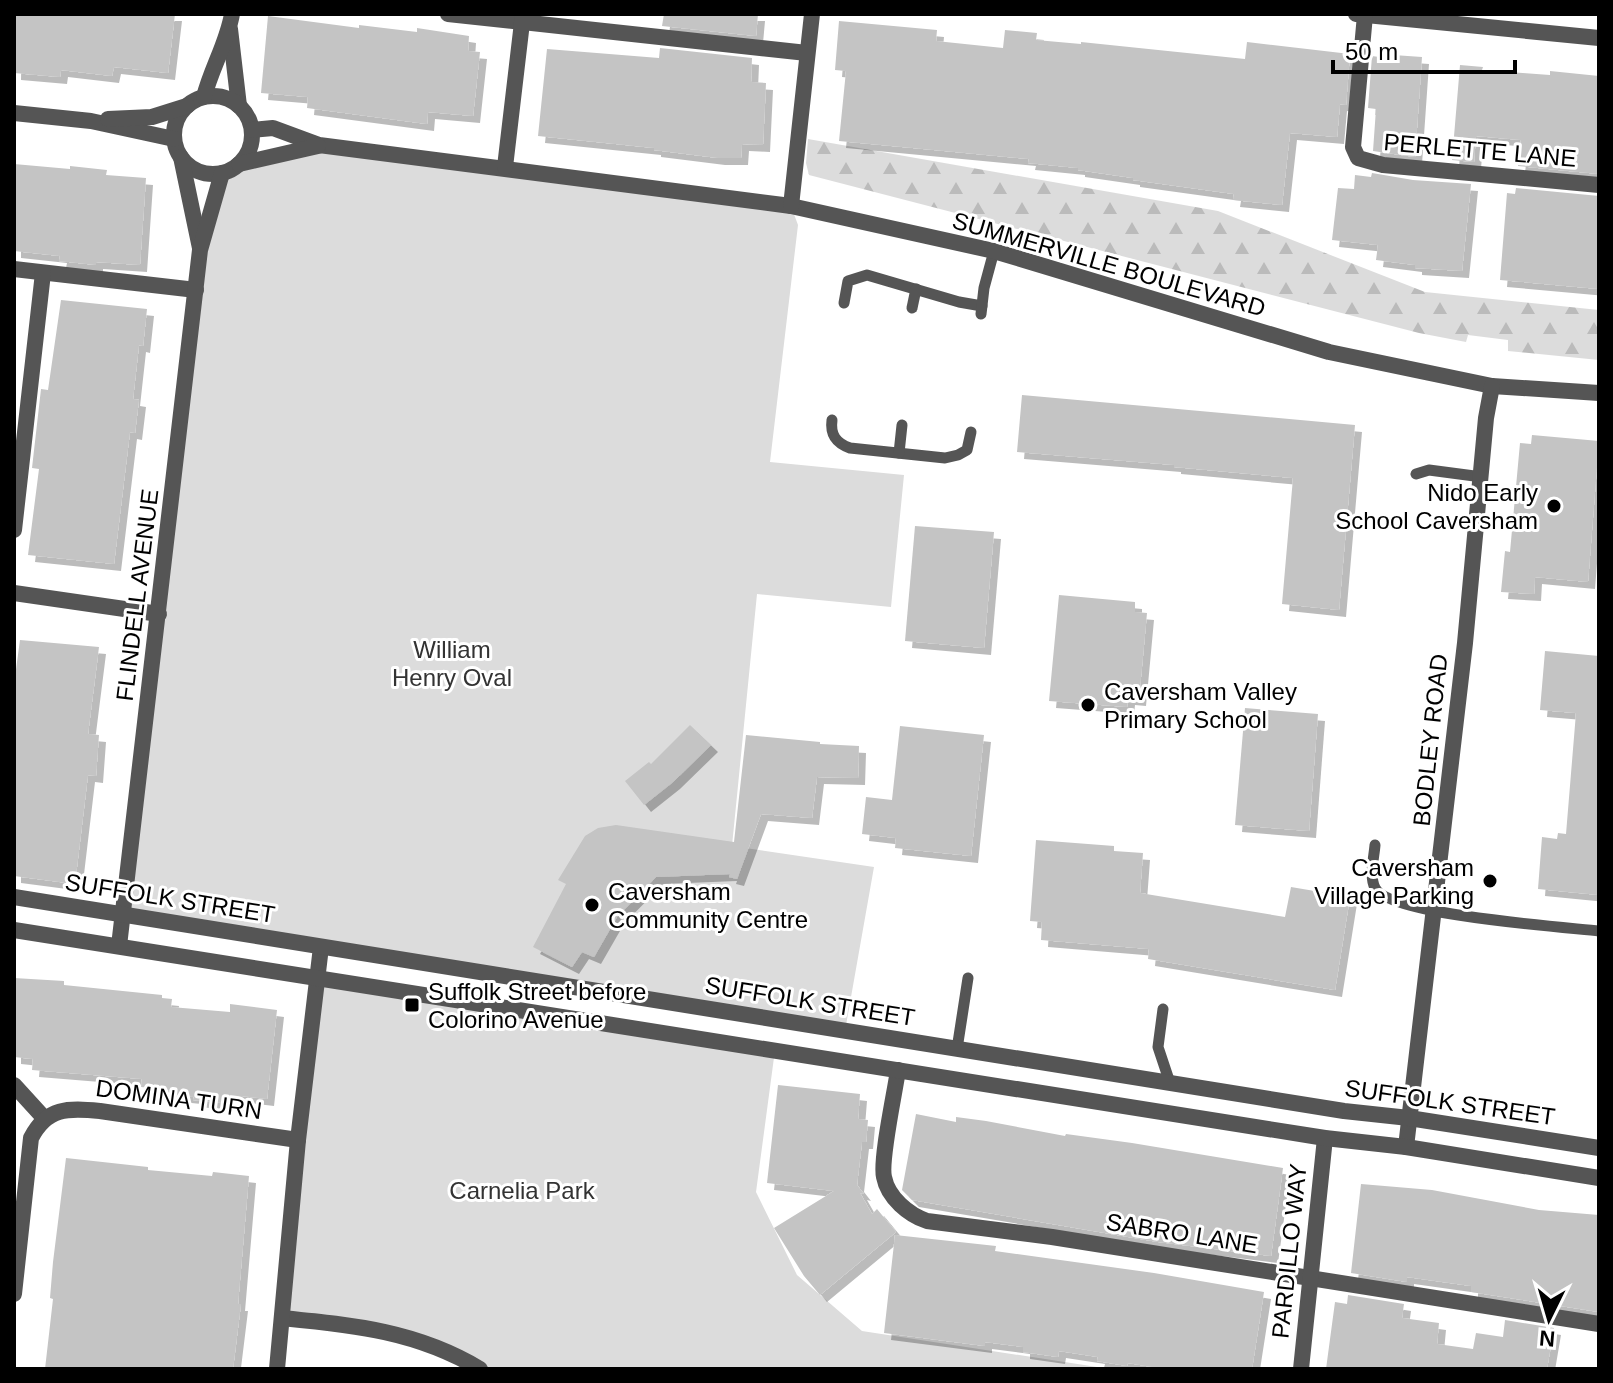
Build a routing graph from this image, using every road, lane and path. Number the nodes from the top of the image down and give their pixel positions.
1 (448, 14) edge
2 (812, 14) edge
3 (1356, 14) edge
4 (1365, 15) edge
5 (523, 18) edge
6 (231, 21) edge
7 (1503, 21) edge
8 (1599, 38) edge
9 (807, 53) junction
10 (204, 97) junction
11 (187, 106) junction
12 (239, 106) junction
13 (14, 113) edge
14 (91, 121) junction
15 (252, 130) junction
16 (174, 139) junction
17 (319, 145) junction
18 (181, 157) junction
19 (239, 164) junction
20 (505, 167) junction
21 (222, 173) junction
22 (1599, 185) edge
23 (791, 206) junction
24 (200, 250) junction
25 (994, 251) junction
26 (14, 269) edge
27 (43, 273) junction
28 (916, 289) junction
29 (196, 290) junction
30 (844, 303) dead end
31 (912, 308) dead end
32 (1492, 386) junction
33 (1599, 393) edge
34 (832, 420) dead end
35 (902, 425) dead end
36 (971, 432) dead end
37 (899, 453) junction
38 (1416, 474) dead end
39 (1482, 477) junction
40 (14, 530) edge
41 (14, 593) edge
42 (159, 614) junction
43 (1375, 845) dead end
44 (14, 897) edge
45 (1435, 911) junction
46 (123, 916) junction
47 (14, 930) edge
48 (1599, 931) edge
49 (119, 946) junction
50 (321, 947) junction
51 (317, 977) junction
52 (968, 978) dead end
53 (1163, 1009) dead end
54 (957, 1049) junction
55 (898, 1070) junction
56 (1170, 1083) junction
57 (14, 1085) edge
58 (1409, 1118) junction
59 (45, 1119) junction
60 (1325, 1138) junction
61 (298, 1140) junction
62 (1406, 1147) junction
63 (1599, 1148) edge
64 (1599, 1178) edge
65 (17, 1228) edge
66 (1309, 1278) junction
67 (14, 1294) edge
68 (282, 1318) junction
69 (1599, 1324) edge
70 (277, 1369) edge
71 (480, 1369) edge
72 (1301, 1369) edge

1 - 5 street
2 - 9 street
3 - 4 street
4 - 7 street
4 - 22 street, PERLETTE LANE
5 - 9 street
5 - 20 street
6 - 10 street
6 - 12 street
7 - 8 street
9 - 23 street
10 - 11 street
10 - 12 street
11 - 14 street
11 - 16 street
12 - 15 street
13 - 14 street
14 - 16 street
15 - 17 street, SUMMERVILLE BOULEVARD
15 - 19 street
16 - 18 street
17 - 19 street, SUMMERVILLE BOULEVARD
17 - 20 street, SUMMERVILLE BOULEVARD
18 - 21 street
18 - 24 street, FLINDELL AVENUE
19 - 21 street
20 - 23 street, SUMMERVILLE BOULEVARD
21 - 24 street, FLINDELL AVENUE
23 - 25 street, SUMMERVILLE BOULEVARD
24 - 29 street, FLINDELL AVENUE
25 - 28 lane
25 - 32 street, SUMMERVILLE BOULEVARD
26 - 27 street
27 - 29 street
27 - 40 street
28 - 30 lane
28 - 31 lane
29 - 42 street, FLINDELL AVENUE
32 - 33 street, SUMMERVILLE BOULEVARD
32 - 39 street, BODLEY ROAD
34 - 37 lane
35 - 37 lane
36 - 37 lane
38 - 39 lane
39 - 45 street, BODLEY ROAD
41 - 42 street
42 - 46 street, FLINDELL AVENUE
43 - 45 lane
44 - 46 street, SUFFOLK STREET
45 - 48 lane
45 - 58 street, BODLEY ROAD
46 - 49 street, FLINDELL AVENUE
46 - 50 street, SUFFOLK STREET
47 - 49 street
49 - 51 street
50 - 51 street
50 - 54 street, SUFFOLK STREET
51 - 55 street
51 - 61 street
52 - 54 lane
53 - 56 lane
54 - 56 street, SUFFOLK STREET
55 - 60 street
55 - 66 street, SABRO LANE
56 - 58 street, SUFFOLK STREET
57 - 59 street
58 - 62 street, BODLEY ROAD
58 - 63 street, SUFFOLK STREET
59 - 61 street, DOMINA TURN
59 - 65 street
60 - 62 street
60 - 66 street, PARDILLO WAY
61 - 68 street
62 - 64 street
65 - 67 street
66 - 69 street, SABRO LANE
66 - 72 street, PARDILLO WAY
68 - 70 street
68 - 71 street

